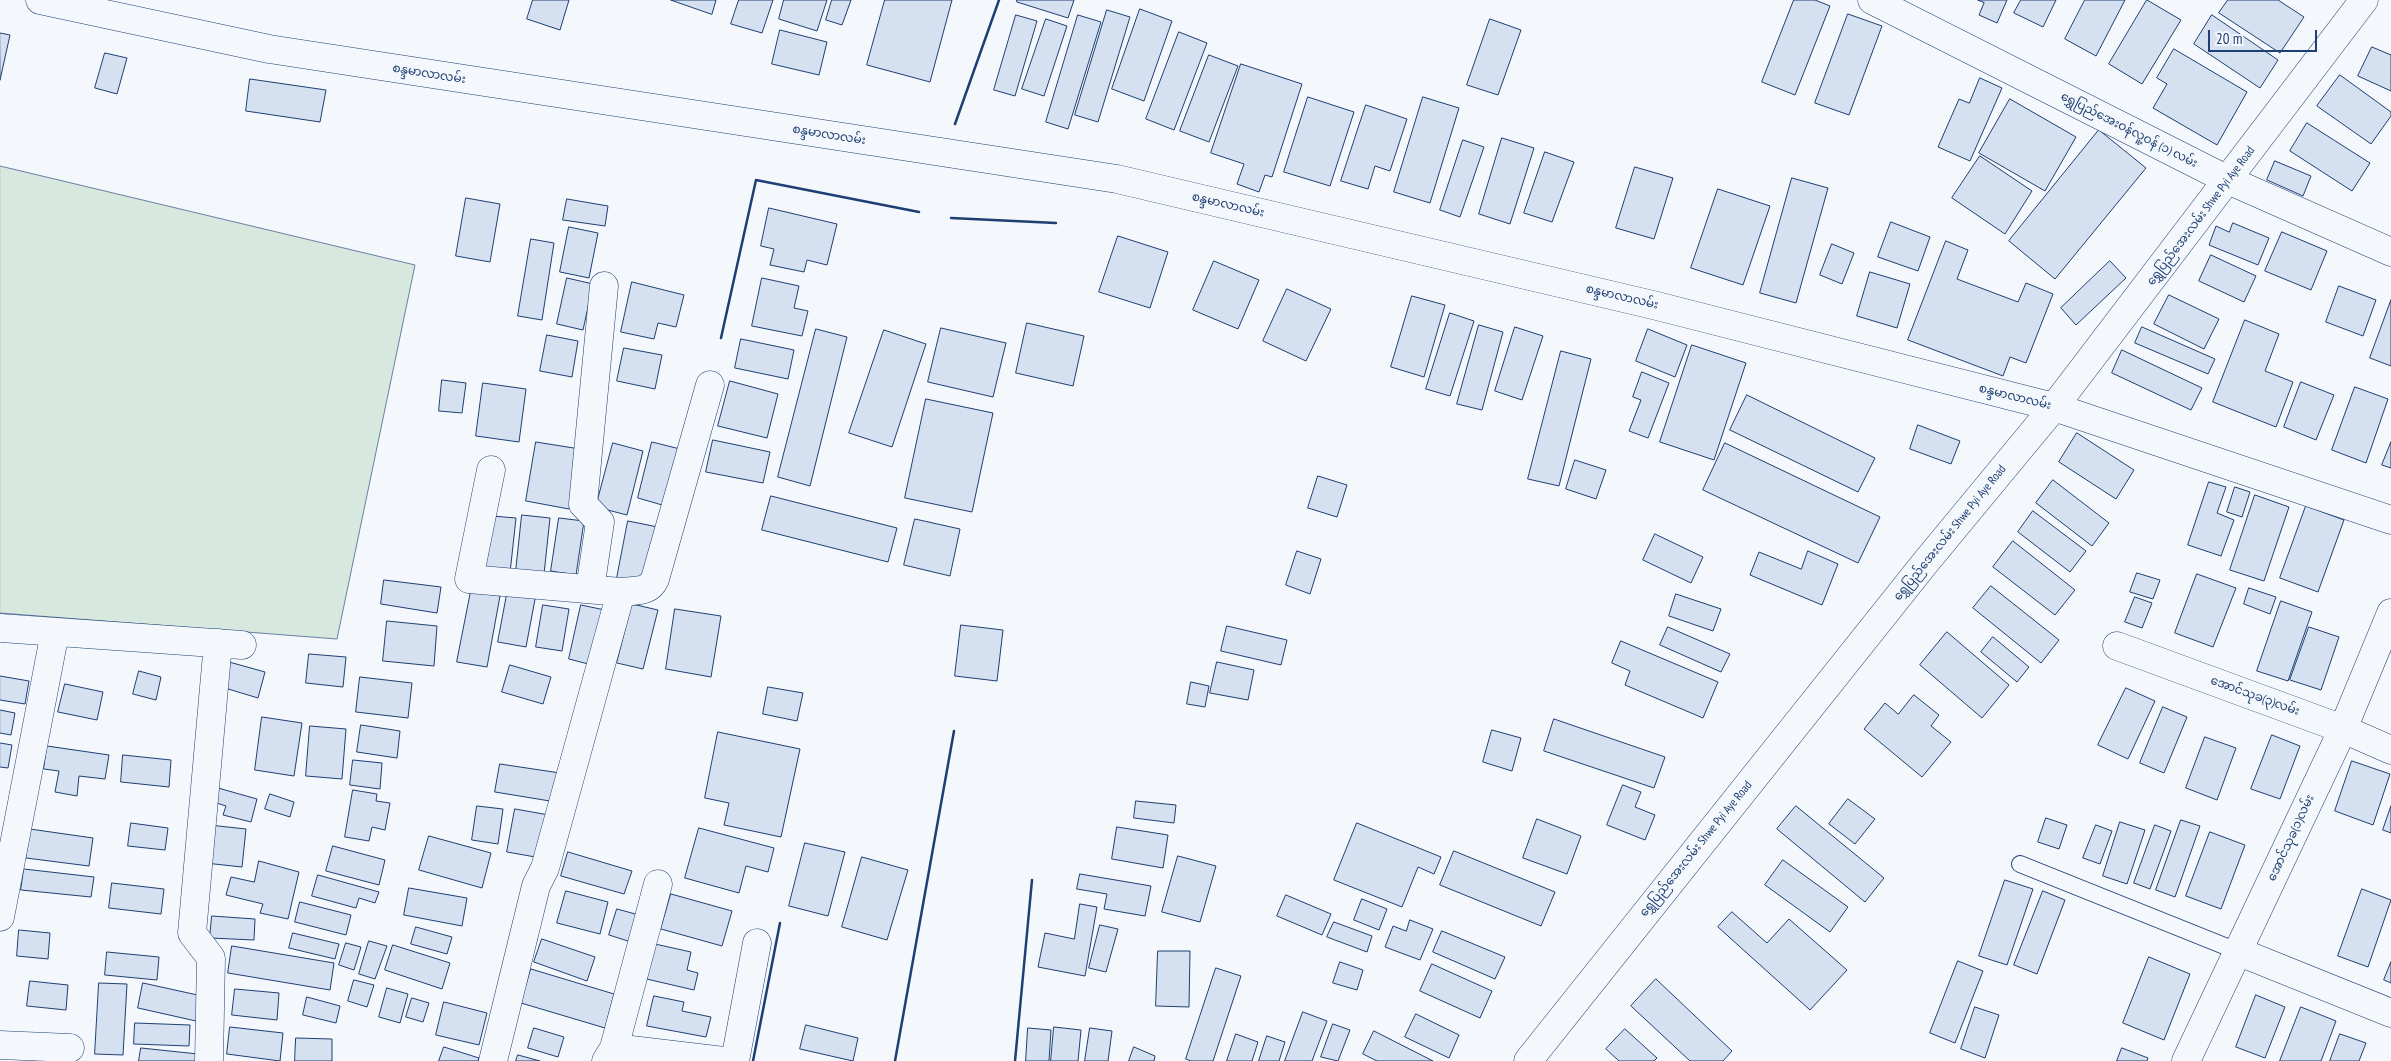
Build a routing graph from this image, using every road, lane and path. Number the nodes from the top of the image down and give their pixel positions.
1 (40, 0) edge
2 (1872, 0) edge
3 (2364, 0) edge
4 (2228, 180) junction
5 (2391, 252) edge
6 (604, 286) dead end
7 (710, 384) dead end
8 (2054, 407) junction
9 (491, 470) dead end
10 (2391, 520) edge
11 (590, 589) junction
12 (621, 592) junction
13 (2391, 614) edge
14 (0, 628) edge
15 (56, 632) junction
16 (2117, 646) dead end
17 (2343, 729) junction
18 (2391, 750) edge
19 (2020, 864) dead end
20 (658, 884) dead end
21 (0, 917) edge
22 (757, 943) dead end
23 (2237, 951) junction
24 (2391, 1013) edge
25 (0, 1045) edge
26 (70, 1048) dead end
27 (610, 1054) edge
28 (209, 1061) edge
29 (493, 1061) edge
30 (724, 1061) edge
31 (735, 1061) edge
32 (1528, 1061) edge
33 (2186, 1061) edge

1 - 8 street, စန္ဒမာလာလမ်း
2 - 4 street, ရွှေပြည်အေးဝန်လူ့ဝန် (၁) လမ်း
3 - 4 street, ရွှေပြည်အေးလမ်း Shwe Pyi Aye Road
4 - 5 street, ရွှေပြည်အေးဝန်လူ့ဝန် (၁) လမ်း
4 - 8 street, ရွှေပြည်အေးလမ်း Shwe Pyi Aye Road
6 - 11 street
7 - 12 street
8 - 10 street, စန္ဒမာလာလမ်း
8 - 32 street, ရွှေပြည်အေးလမ်း Shwe Pyi Aye Road
9 - 11 street
11 - 12 street
12 - 29 street
13 - 17 street, အောင်သုခ(၁)လမ်း
14 - 15 street
15 - 21 street
15 - 28 street
16 - 17 street, အောင်သုခ(၃)လမ်း
17 - 18 street, အောင်သုခ(၃)လမ်း
17 - 23 street, အောင်သုခ(၁)လမ်း
19 - 23 lane
20 - 27 street
22 - 31 street
23 - 24 street
23 - 33 street, အောင်သုခ(၁)လမ်း
25 - 26 street
27 - 30 street

